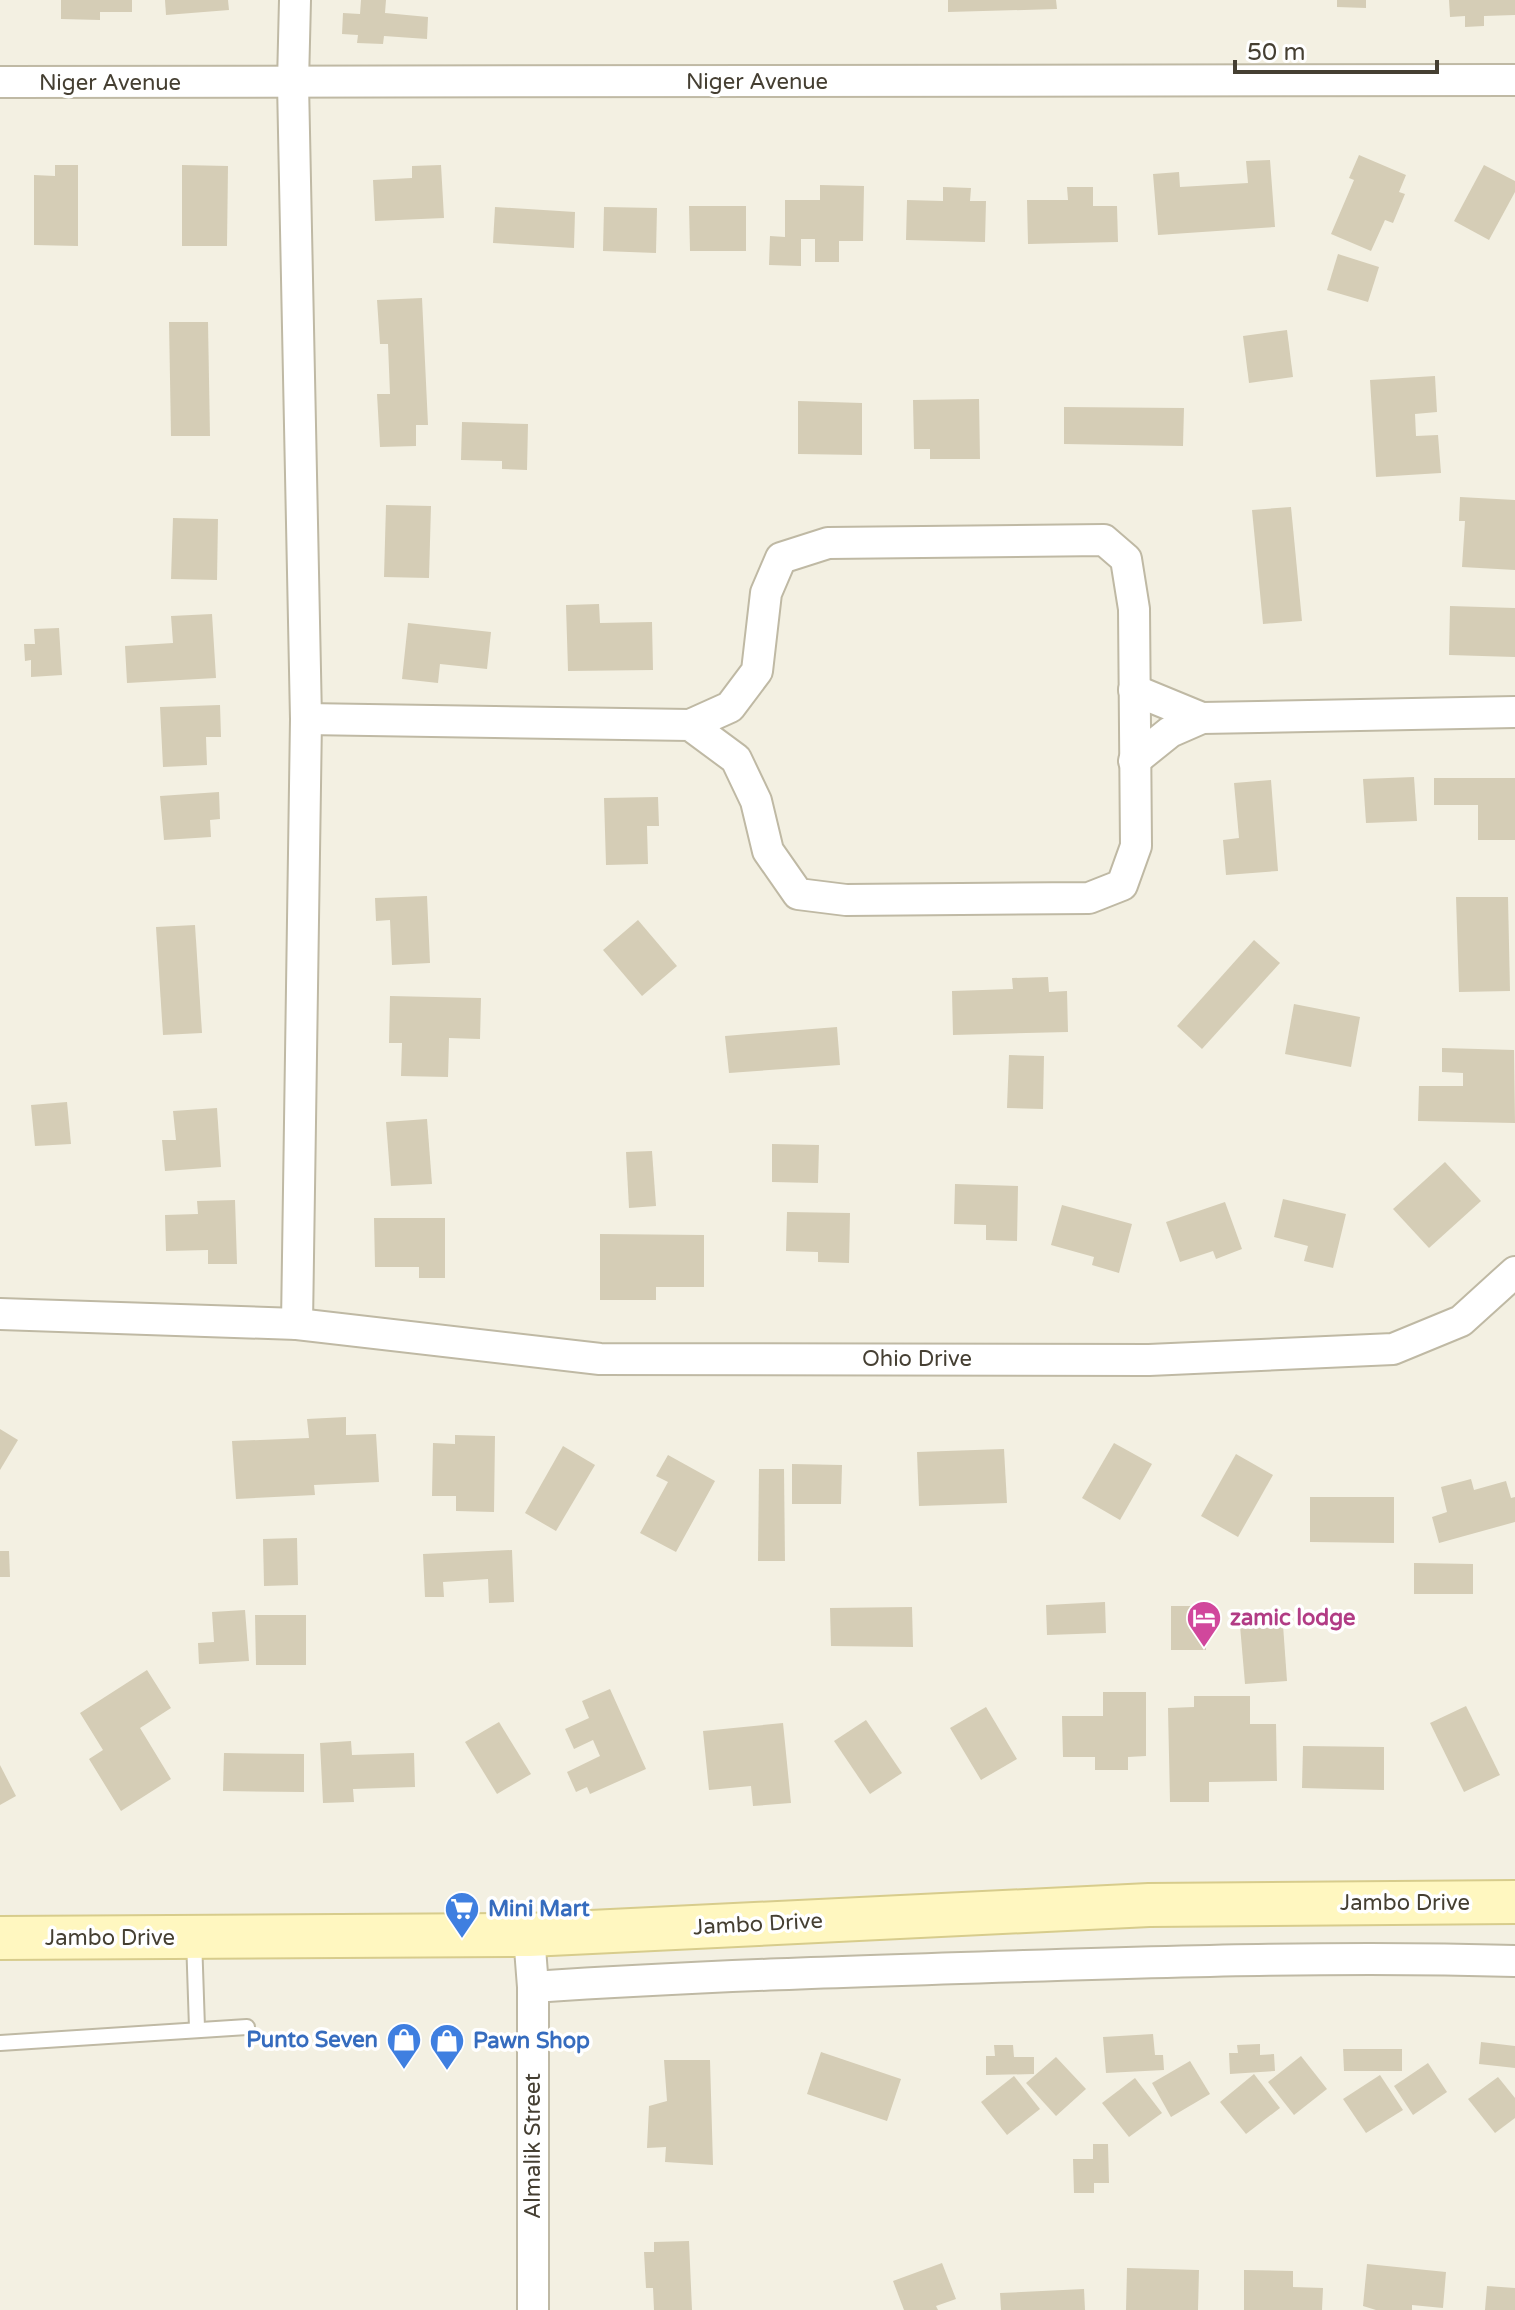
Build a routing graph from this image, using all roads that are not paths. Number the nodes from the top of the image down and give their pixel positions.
1 (295, 0) edge
2 (1515, 80) edge
3 (0, 82) edge
4 (293, 83) junction
5 (1134, 690) junction
6 (1515, 712) edge
7 (1202, 718) junction
8 (306, 719) junction
9 (690, 725) junction
10 (1134, 761) junction
11 (1515, 1272) edge
12 (0, 1314) edge
13 (297, 1324) junction
14 (1515, 1902) edge
15 (529, 1935) junction
16 (0, 1938) edge
17 (194, 1938) junction
18 (1515, 1961) edge
19 (533, 1987) junction
20 (247, 2027) dead end
21 (197, 2028) junction
22 (0, 2043) edge
23 (533, 2310) edge

1 - 4 street
2 - 4 street, Niger Avenue
3 - 4 street, Niger Avenue
4 - 8 street
5 - 7 street
5 - 9 street
5 - 10 street
6 - 7 street
7 - 10 street
8 - 9 street
8 - 13 street
9 - 10 street
11 - 13 street, Ohio Drive
12 - 13 street, Ohio Drive
14 - 15 main road, Jambo Drive
15 - 17 main road, Jambo Drive
15 - 19 street, Almalik Street
16 - 17 main road, Jambo Drive
17 - 21 lane
18 - 19 street
19 - 23 street, Almalik Street
20 - 21 lane
21 - 22 lane

